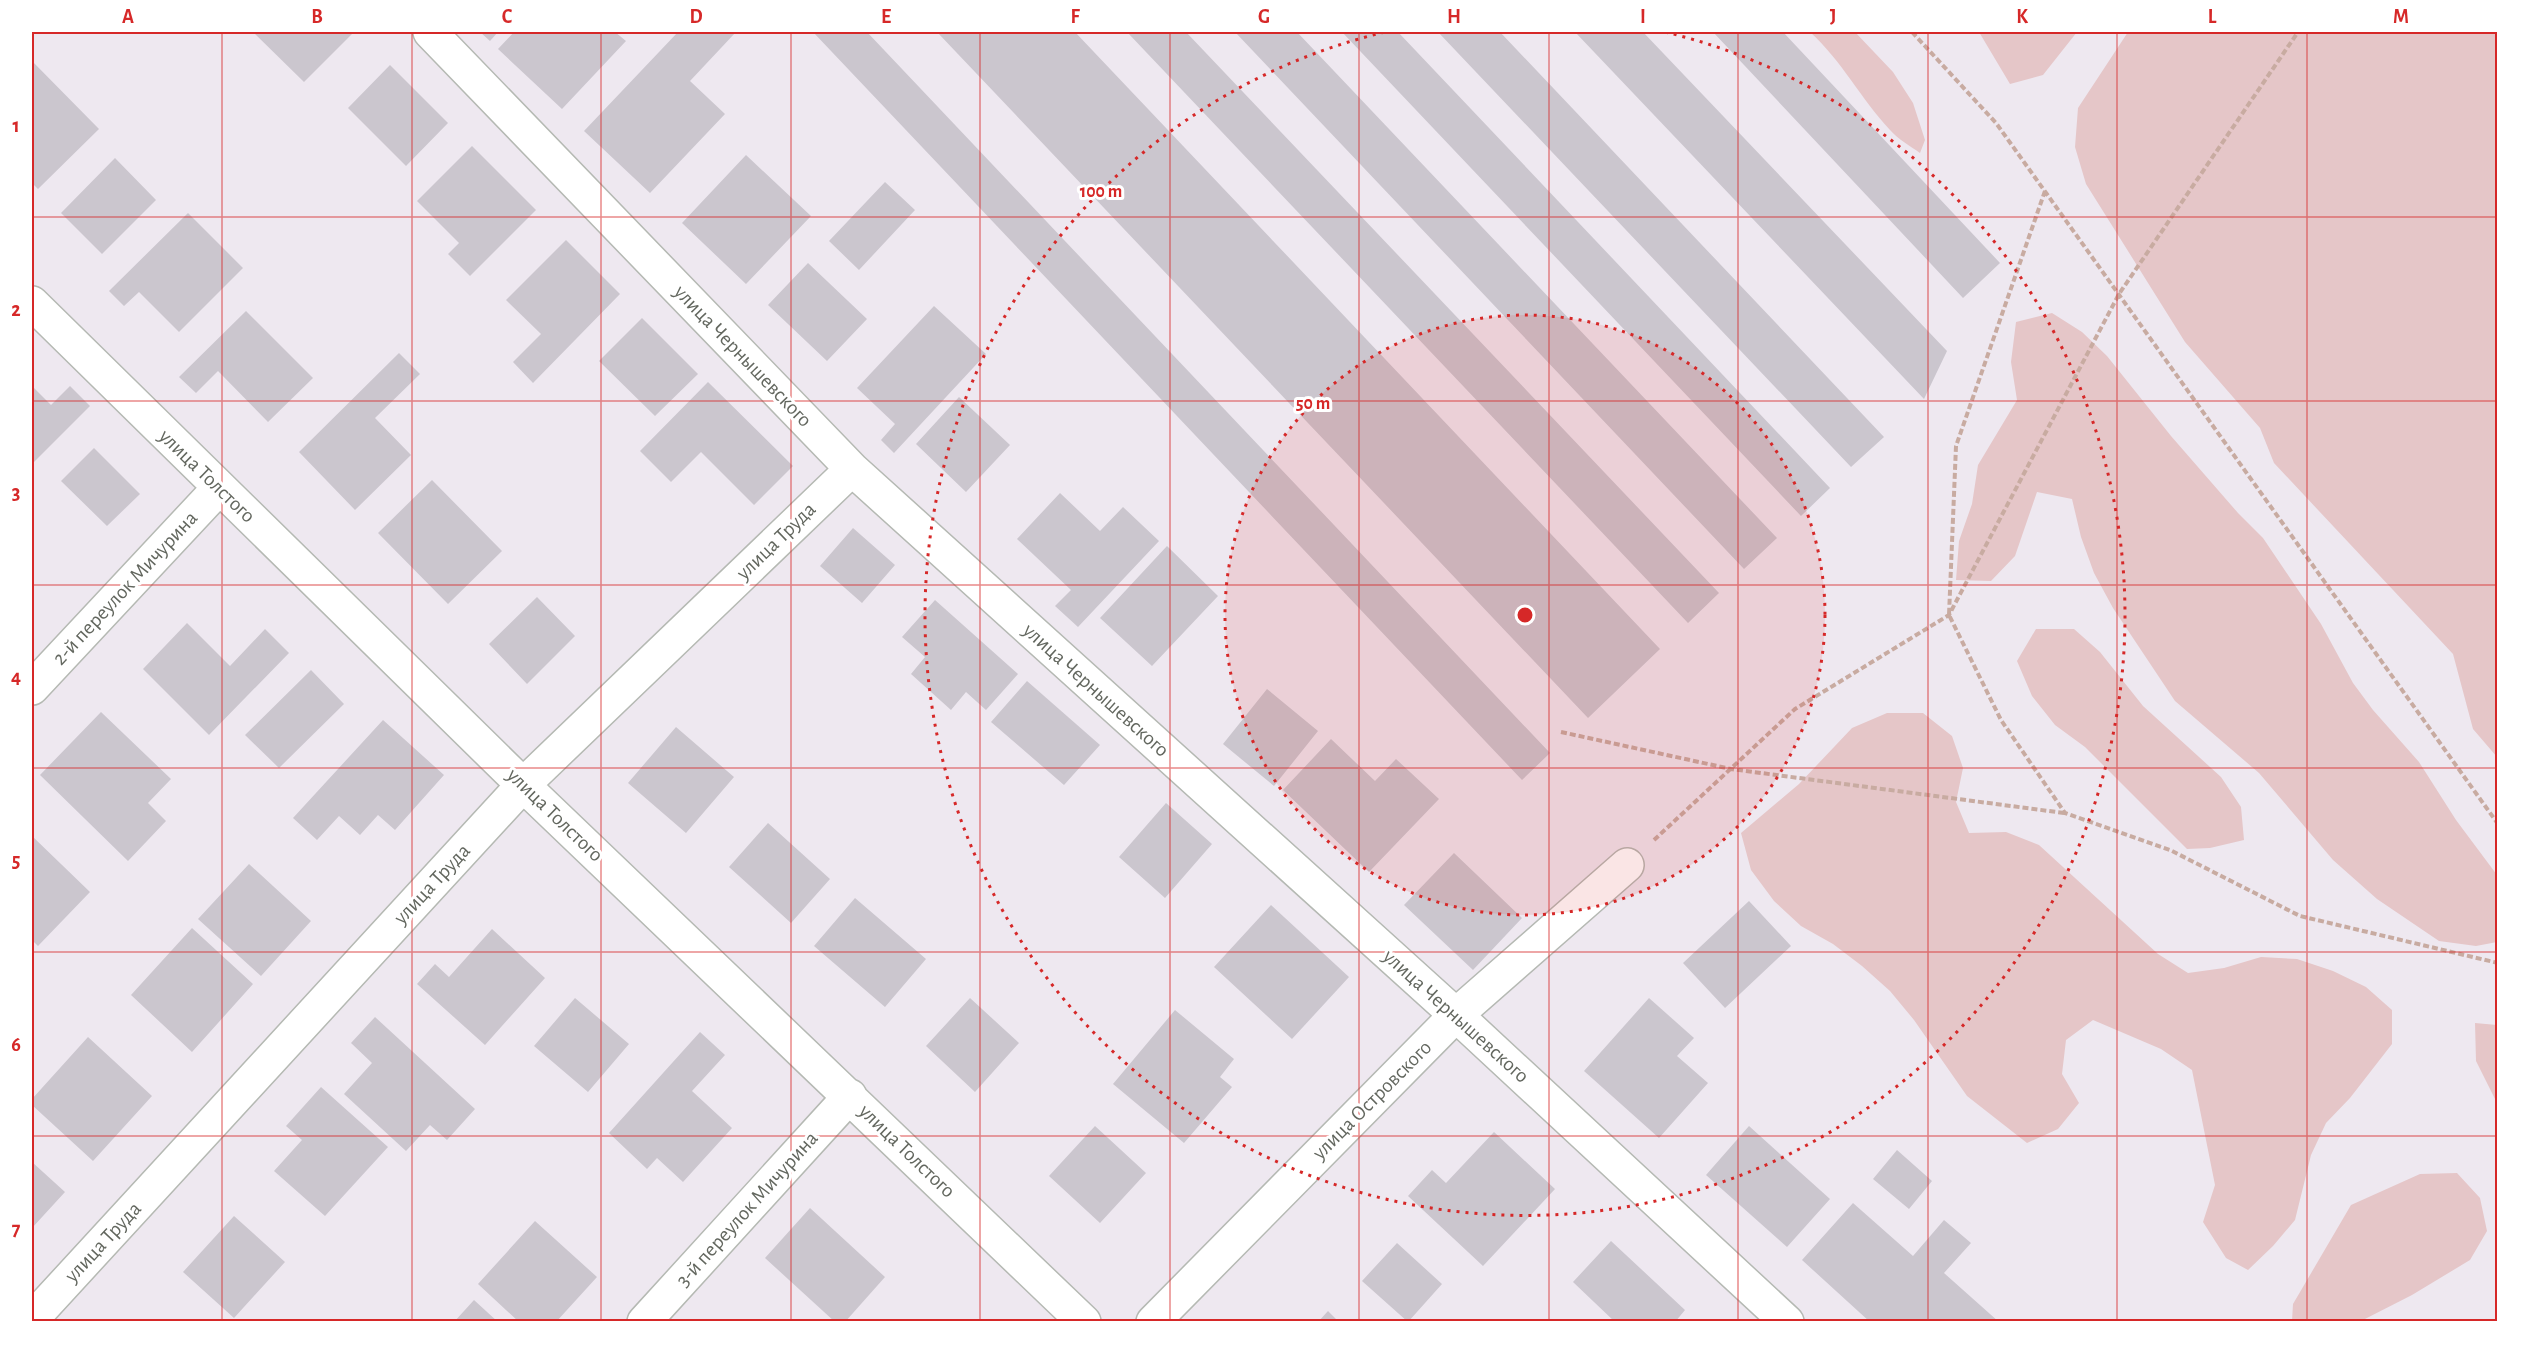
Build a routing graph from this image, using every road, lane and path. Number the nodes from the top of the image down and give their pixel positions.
1 (430, 32) edge
2 (1912, 32) edge
3 (2298, 32) edge
4 (2045, 191) junction
5 (2118, 294) junction
6 (32, 303) edge
7 (852, 469) junction
8 (219, 488) junction
9 (1949, 615) junction
10 (32, 688) edge
11 (1561, 732) dead end
12 (1731, 769) junction
13 (523, 785) junction
14 (2065, 813) junction
15 (2498, 824) edge
16 (1627, 865) joint
17 (2498, 963) edge
18 (1456, 1016) junction
19 (850, 1096) junction
20 (32, 1319) edge
21 (644, 1322) edge
22 (1084, 1322) edge
23 (1153, 1322) edge
24 (1787, 1322) edge

1 - 7 street, улица Чернышевского
2 - 4 path
3 - 5 path
4 - 5 path
4 - 9 path
5 - 9 path
5 - 15 path
6 - 8 street, улица Толстого
7 - 13 street, улица Труда
7 - 18 street, улица Чернышевского
8 - 10 street, 2-й переулок Мичурина
8 - 13 street, улица Толстого
9 - 12 path
9 - 14 path
11 - 12 path
12 - 14 path
12 - 16 path
13 - 19 street, улица Толстого
13 - 20 street, улица Труда
14 - 17 path
16 - 18 street, улица Островского
18 - 23 street, улица Островского
18 - 24 street, улица Чернышевского
19 - 21 street, 3-й переулок Мичурина
19 - 22 street, улица Толстого

